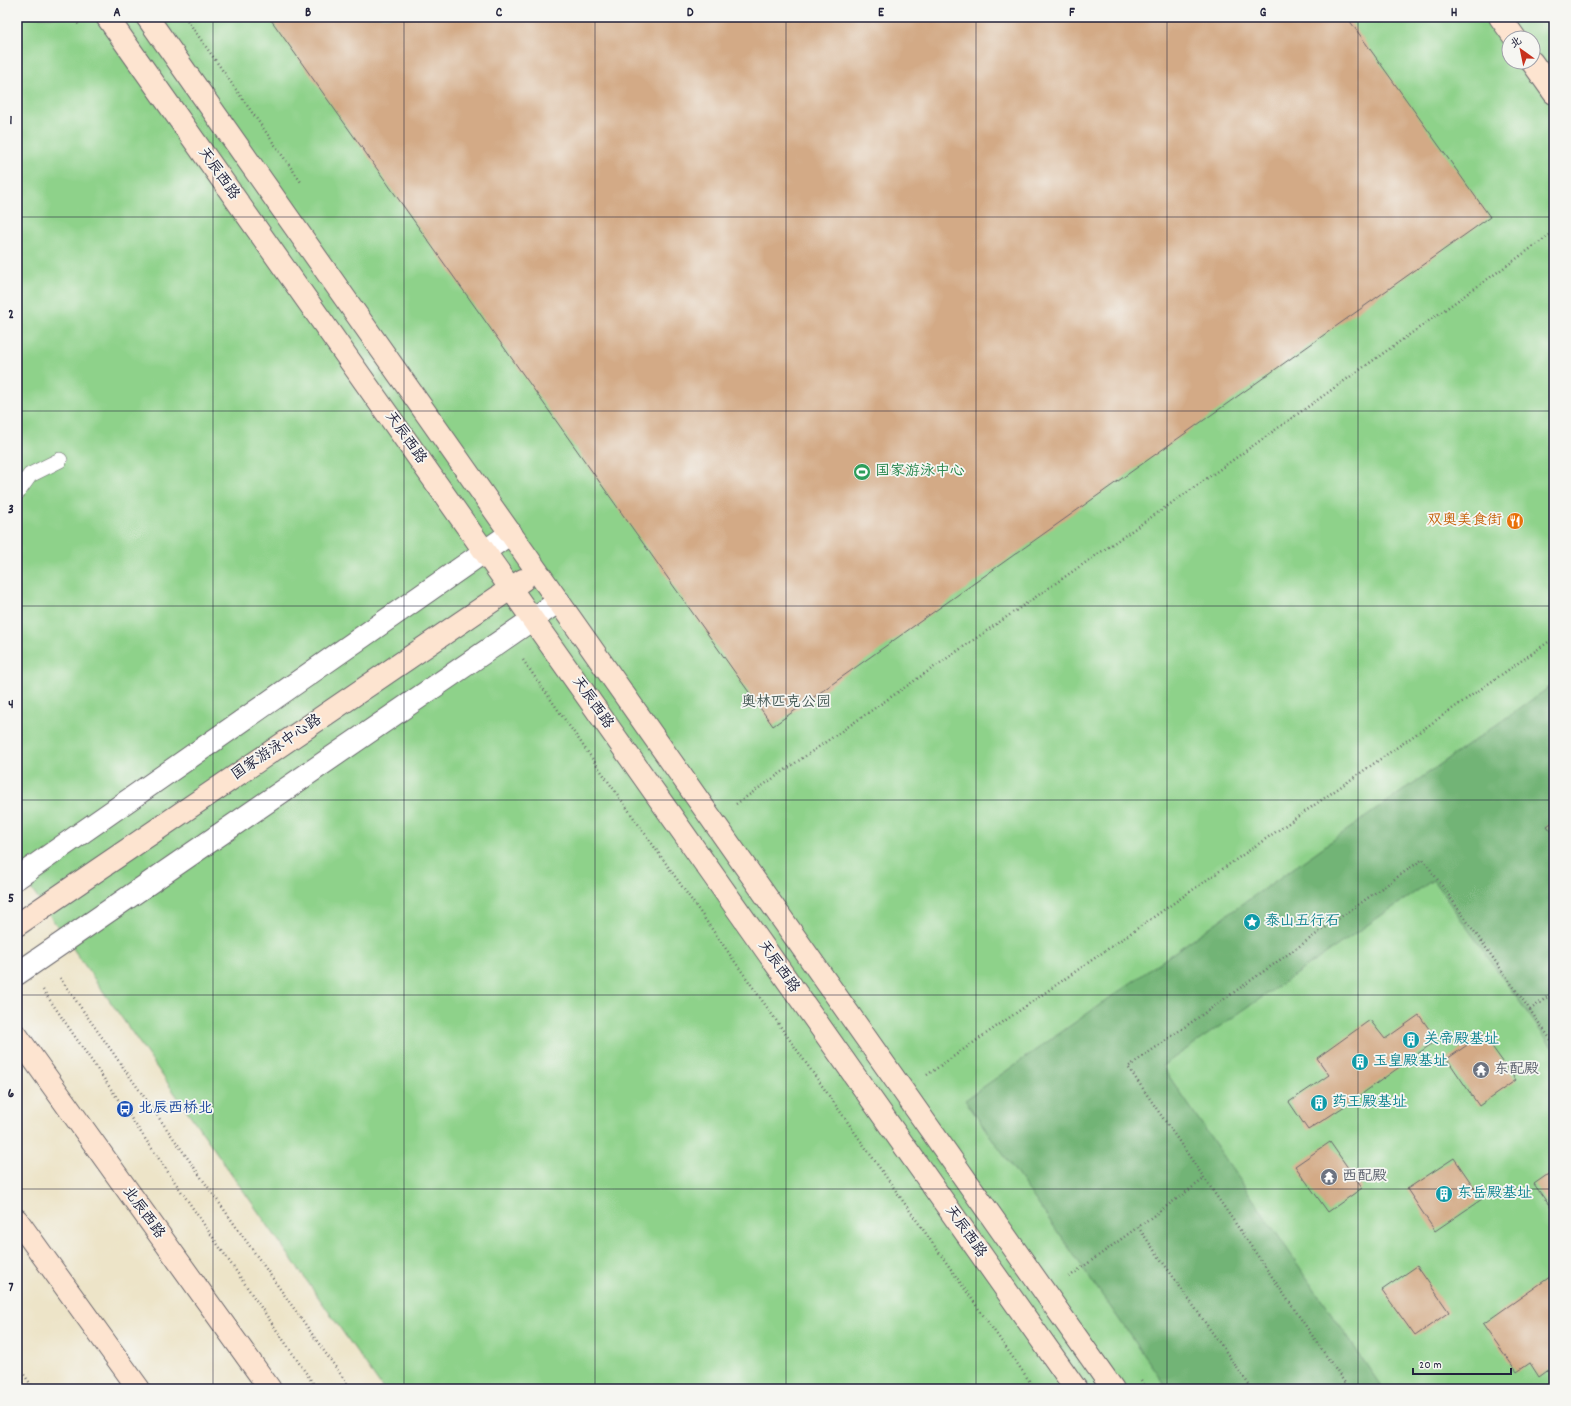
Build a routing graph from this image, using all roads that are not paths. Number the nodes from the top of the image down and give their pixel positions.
1 (107, 17) edge
2 (147, 17) edge
3 (1500, 17) edge
4 (1509, 30) edge
5 (1538, 70) edge
6 (1554, 93) edge
7 (60, 460) dead end
8 (17, 493) edge
9 (511, 533) junction
10 (485, 551) junction
11 (537, 570) junction
12 (511, 588) junction
13 (559, 602) junction
14 (533, 619) junction
15 (17, 878) edge
16 (17, 925) edge
17 (17, 974) edge
18 (17, 1036) edge
19 (17, 1220) edge
20 (139, 1389) edge
21 (270, 1389) edge
22 (1076, 1389) edge
23 (1113, 1389) edge

1 - 10 street, 天辰西路
2 - 9 street, 天辰西路
3 - 4 street
5 - 6 street
7 - 8 lane
9 - 10 street
9 - 11 street, 天辰西路
10 - 12 street, 天辰西路
10 - 15 street
11 - 12 street, 国家游泳中心路
11 - 13 street, 天辰西路
12 - 14 street, 天辰西路
12 - 16 street, 国家游泳中心路
13 - 14 street
13 - 23 street, 天辰西路
14 - 17 street
14 - 22 street, 天辰西路
18 - 21 street, 北辰西路
19 - 20 street

